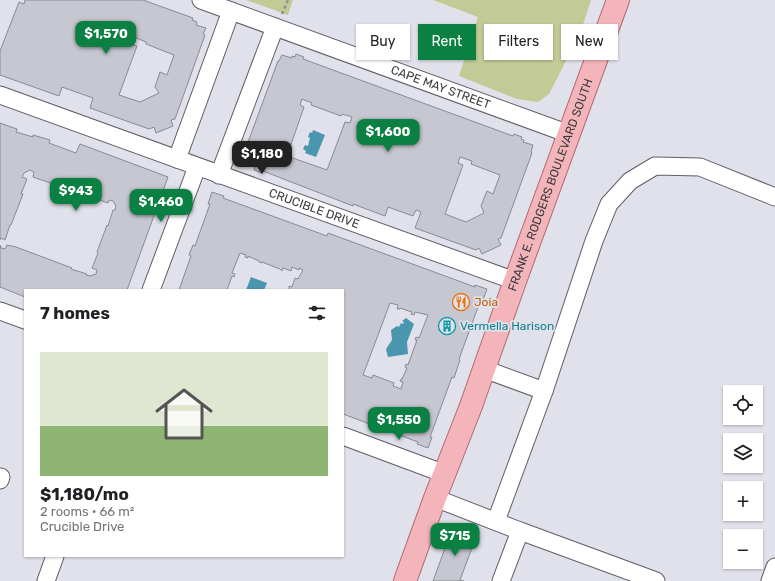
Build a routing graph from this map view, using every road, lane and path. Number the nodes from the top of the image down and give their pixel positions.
1 (201, 0) edge
2 (288, 0) edge
3 (618, 0) edge
4 (231, 11) junction
5 (278, 21) junction
6 (0, 95) edge
7 (568, 134) junction
8 (177, 159) junction
9 (197, 167) junction
10 (219, 175) junction
11 (775, 197) edge
12 (515, 281) junction
13 (151, 289) edge
14 (0, 311) edge
15 (24, 320) edge
16 (484, 369) junction
17 (544, 391) junction
18 (344, 436) edge
19 (444, 474) junction
20 (0, 477) edge
21 (0, 480) edge
22 (435, 498) junction
23 (496, 521) junction
24 (520, 531) junction
25 (55, 557) edge
26 (775, 567) edge
27 (46, 581) edge
28 (405, 581) edge
29 (501, 581) edge
30 (656, 581) edge
31 (770, 581) edge

1 - 4 street, CAPE MAY STREET
2 - 5 path
3 - 7 main road, FRANK E. RODGERS BOULEVARD SOUTH
4 - 5 street, CAPE MAY STREET
4 - 8 street
5 - 7 street, CAPE MAY STREET
5 - 10 street
6 - 8 street, CRUCIBLE DRIVE
7 - 12 main road, FRANK E. RODGERS BOULEVARD SOUTH
8 - 9 street, CRUCIBLE DRIVE
9 - 10 street, CRUCIBLE DRIVE
9 - 13 street
10 - 12 street, CRUCIBLE DRIVE
11 - 17 street
12 - 16 main road, FRANK E. RODGERS BOULEVARD SOUTH
14 - 15 street
16 - 17 street
16 - 19 main road, FRANK E. RODGERS BOULEVARD SOUTH
17 - 23 street
18 - 19 street
19 - 22 main road
20 - 21 street
22 - 23 street
22 - 28 main road
23 - 24 street
24 - 29 street
24 - 30 street
25 - 27 street
26 - 31 street

